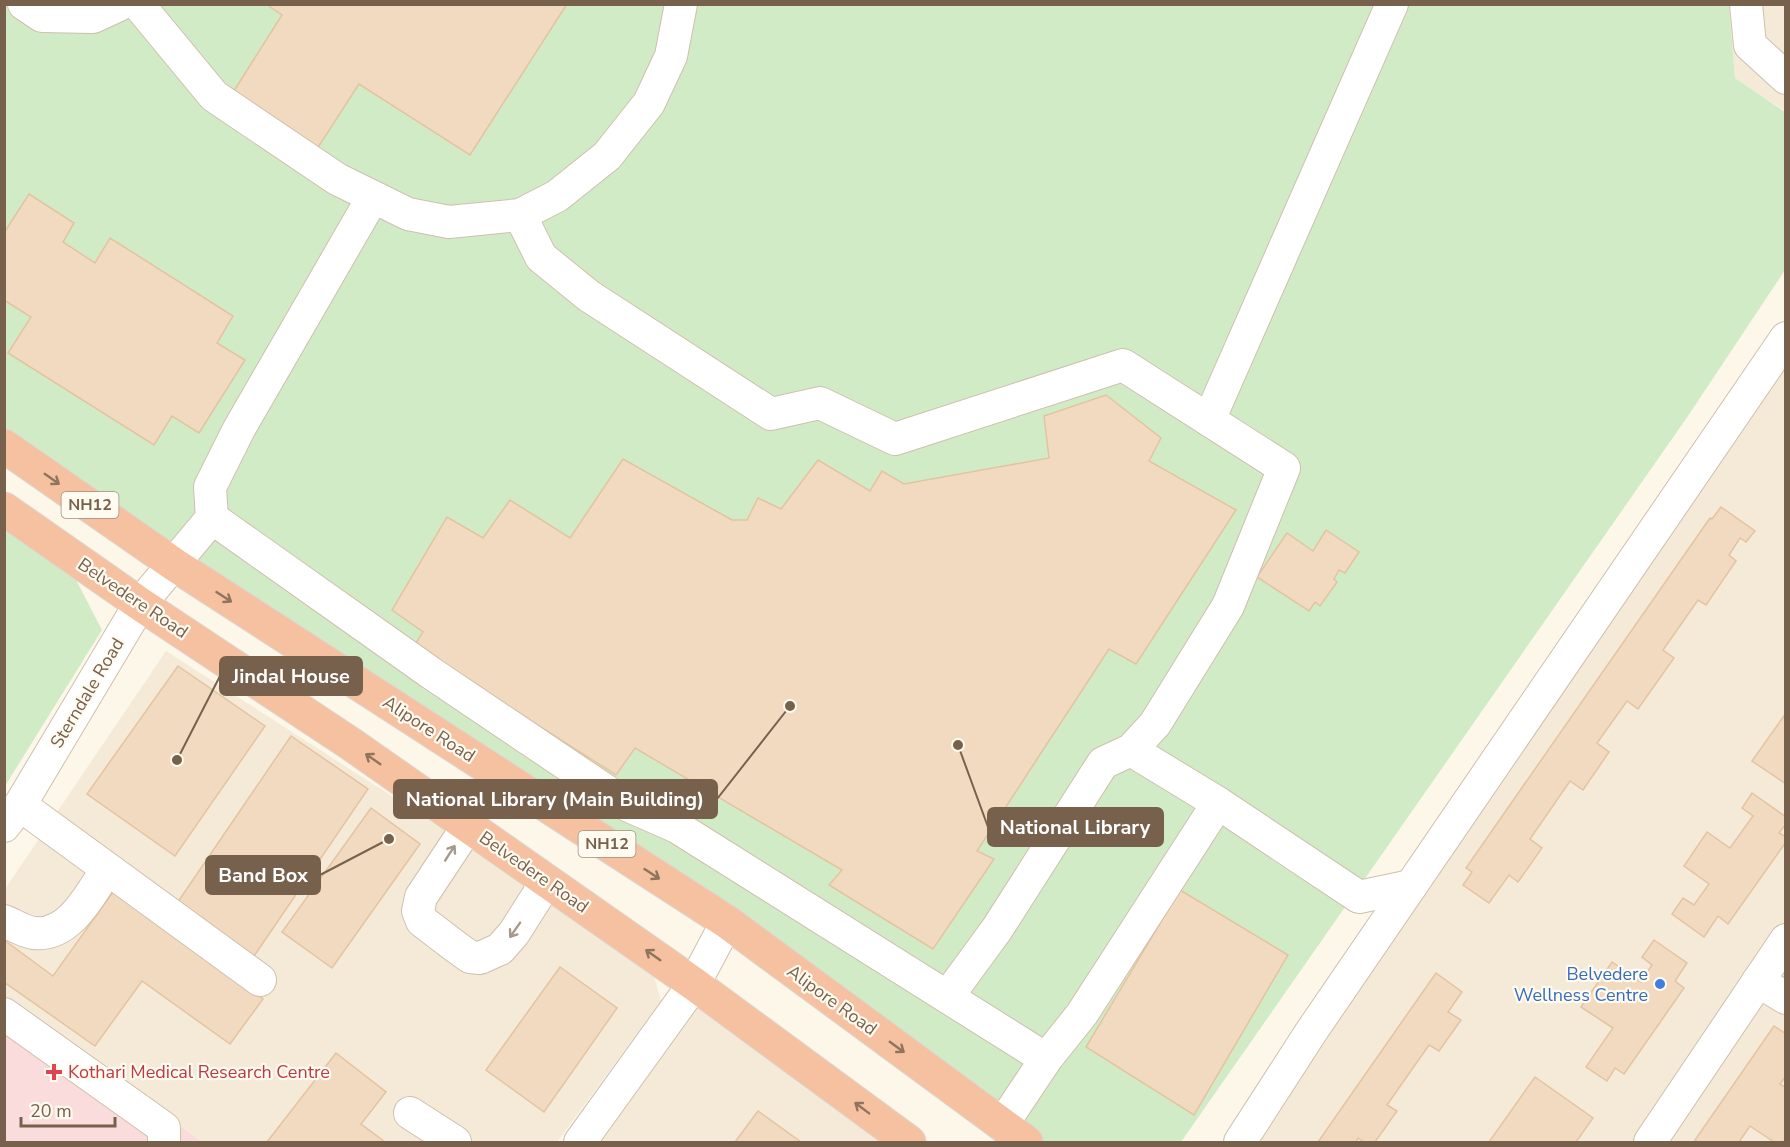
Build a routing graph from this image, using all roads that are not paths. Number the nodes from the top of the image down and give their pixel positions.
1 (24, 4) edge
2 (121, 4) edge
3 (138, 4) edge
4 (681, 4) edge
5 (1392, 4) edge
6 (1746, 4) edge
7 (1785, 78) edge
8 (373, 197) junction
9 (520, 215) junction
10 (1785, 338) edge
11 (1209, 420) junction
12 (4, 446) edge
13 (4, 509) edge
14 (212, 518) junction
15 (175, 565) junction
16 (140, 604) junction
17 (1131, 750) junction
18 (1218, 803) junction
19 (12, 816) edge
20 (468, 826) junction
21 (107, 869) junction
22 (547, 881) junction
23 (1411, 885) junction
24 (4, 921) edge
25 (727, 922) junction
26 (1785, 940) edge
27 (260, 980) dead end
28 (1758, 981) junction
29 (694, 984) junction
30 (948, 996) junction
31 (1785, 998) edge
32 (4, 1014) edge
33 (1046, 1059) junction
34 (410, 1113) dead end
35 (1014, 1134) edge
36 (164, 1143) edge
37 (455, 1143) edge
38 (580, 1143) edge
39 (909, 1143) edge
40 (1240, 1143) edge
41 (1650, 1143) edge

1 - 2 street
3 - 8 street
4 - 9 street
5 - 11 street
6 - 7 street
8 - 9 street
8 - 14 street
9 - 11 street
10 - 23 street
11 - 17 street
12 -> 15 highway, Alipore Road / NH12
13 - 16 highway, Belvedere Road / NH12
14 - 15 street, Sterndale Road
14 - 30 street
15 - 16 street, Sterndale Road
15 -> 25 highway, Alipore Road / NH12
16 - 19 street, Sterndale Road
20 -> 16 highway, Belvedere Road / NH12
17 - 18 street
17 - 30 street
18 - 23 street
18 - 33 street
19 - 21 street
20 - 22 highway, Belvedere Road / NH12
22 -> 20 street
21 - 24 street
21 - 27 street
29 -> 22 highway, Belvedere Road / NH12
23 - 40 street
25 - 29 street
25 -> 35 highway, Alipore Road / NH12
26 - 28 street
28 - 31 street
28 - 41 street
29 - 38 street
39 -> 29 highway, Belvedere Road / NH12
30 - 33 street
32 - 36 street
33 - 35 street
34 - 37 street

